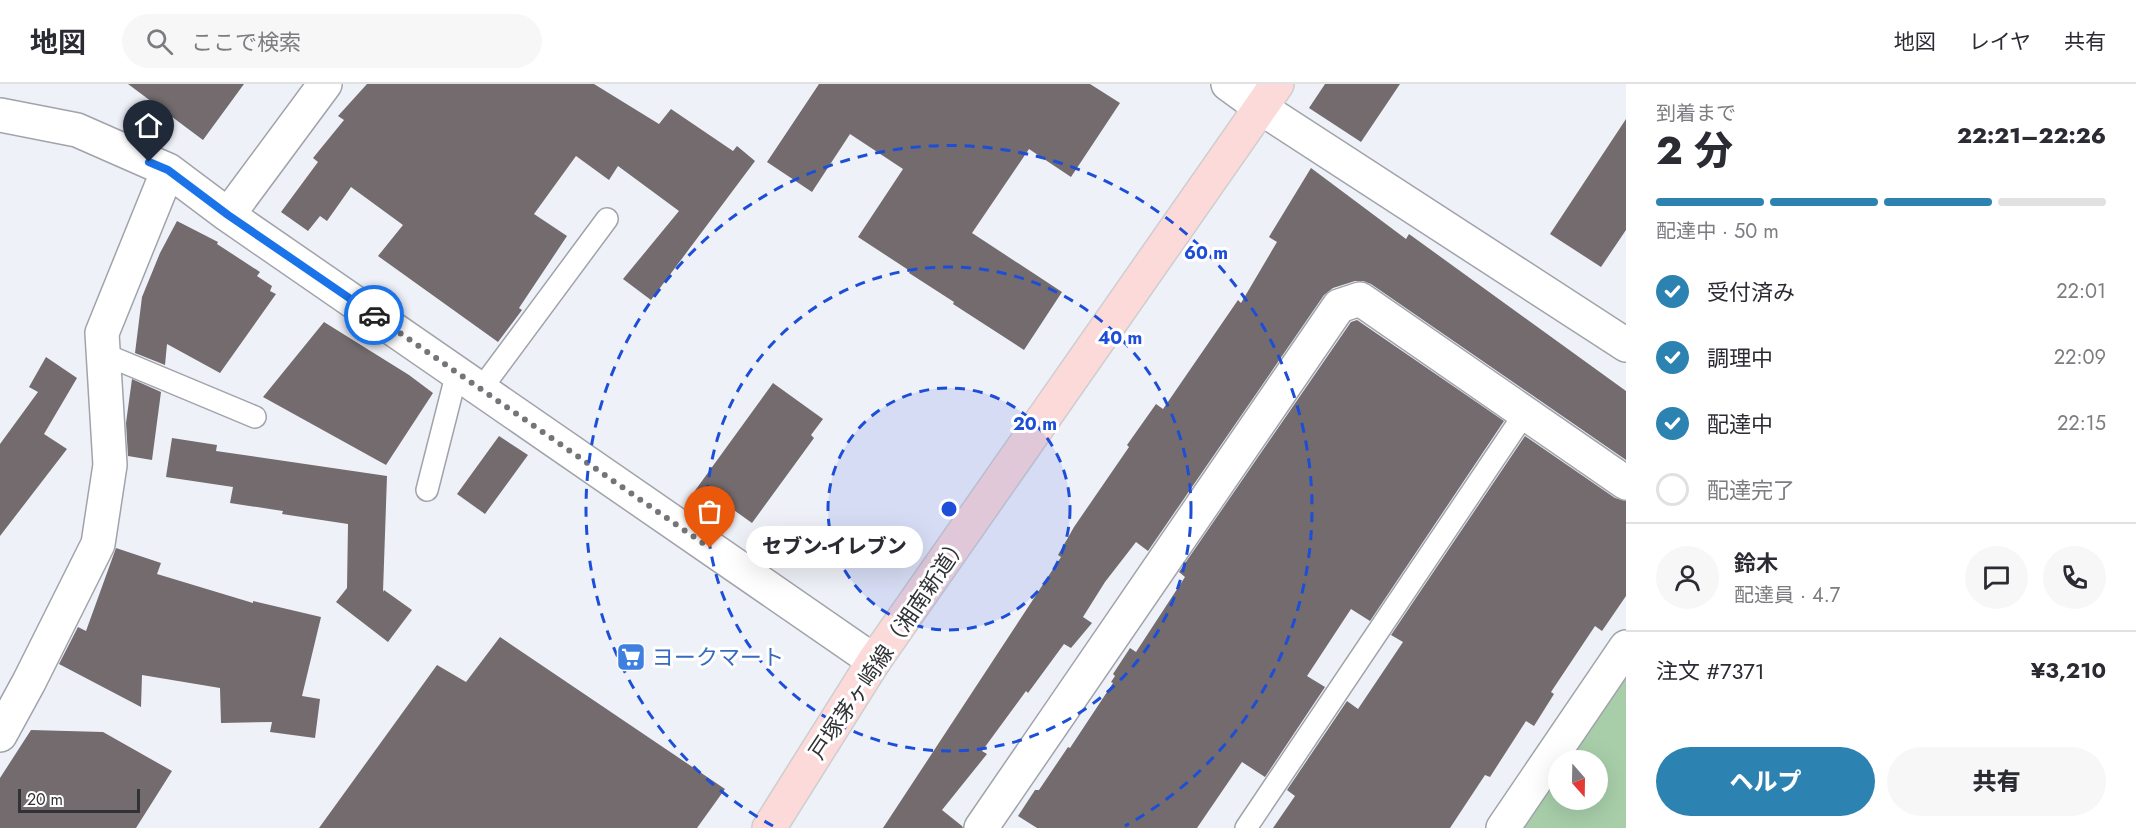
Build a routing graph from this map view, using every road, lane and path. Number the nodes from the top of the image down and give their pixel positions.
1 (325, 84) edge
2 (1228, 84) edge
3 (1269, 96) edge
4 (0, 115) edge
5 (168, 170) junction
6 (228, 215) junction
7 (607, 219) dead end
8 (1626, 345) edge
9 (104, 354) junction
10 (469, 380) junction
11 (1525, 413) junction
12 (255, 417) dead end
13 (1626, 483) edge
14 (427, 490) dead end
15 (1626, 647) edge
16 (874, 661) junction
17 (0, 735) edge
18 (769, 828) edge
19 (981, 828) edge
20 (1246, 828) edge
21 (1503, 828) edge

1 - 6 street
2 - 3 street
3 - 8 street
3 - 16 main road, 戸塚茅ヶ崎線（湘南新道）
4 - 5 street
5 - 6 street
5 - 9 street
6 - 10 street
7 - 10 lane
9 - 12 lane
9 - 17 street
10 - 14 lane
10 - 16 street
11 - 13 street
11 - 19 street
11 - 20 lane
15 - 21 street
16 - 18 main road, 戸塚茅ヶ崎線（湘南新道）

